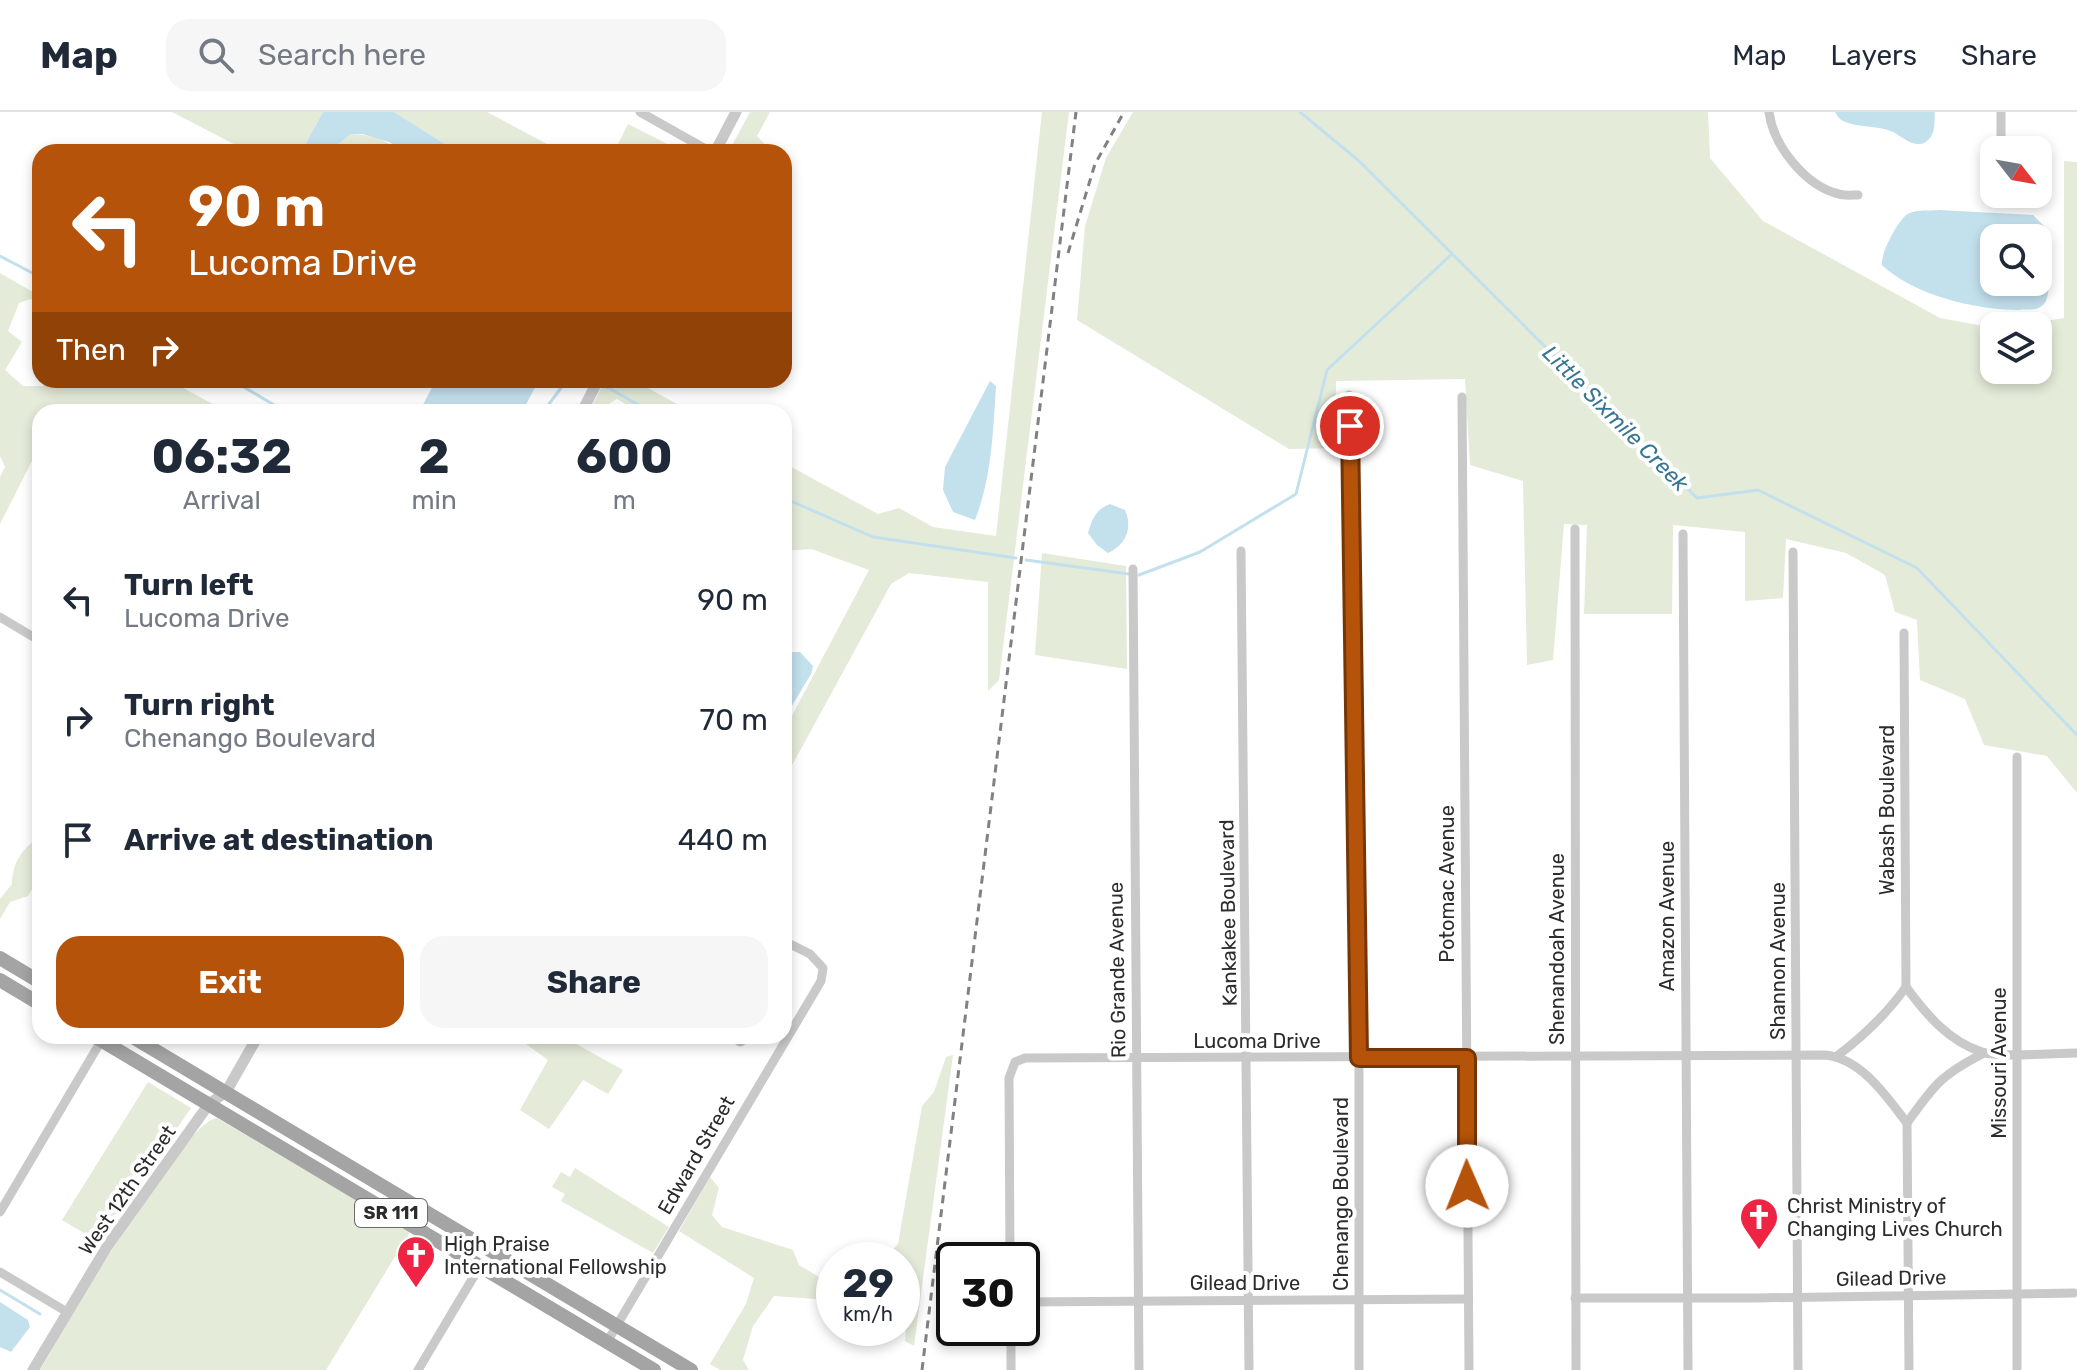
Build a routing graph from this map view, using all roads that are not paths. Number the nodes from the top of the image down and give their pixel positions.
1 (640, 112) edge
2 (736, 112) edge
3 (1769, 112) edge
4 (2001, 112) edge
5 (2001, 136) edge
6 (698, 144) edge
7 (718, 144) edge
8 (1858, 195) dead end
9 (1349, 395) dead end
10 (1462, 397) dead end
11 (1575, 529) dead end
12 (1683, 534) dead end
13 (1241, 551) dead end
14 (1793, 552) dead end
15 (1133, 569) dead end
16 (0, 617) edge
17 (1904, 633) dead end
18 (32, 636) edge
19 (2017, 757) dead end
20 (792, 945) edge
21 (0, 958) edge
22 (14, 966) junction
23 (32, 977) edge
24 (1, 984) edge
25 (1906, 987) junction
26 (32, 1000) edge
27 (792, 1023) edge
28 (97, 1044) edge
29 (110, 1044) edge
30 (145, 1044) edge
31 (253, 1044) edge
32 (779, 1044) edge
33 (1984, 1053) junction
34 (2017, 1053) junction
35 (2077, 1053) edge
36 (1797, 1055) junction
37 (1686, 1056) junction
38 (1837, 1056) junction
39 (1136, 1057) junction
40 (1575, 1057) junction
41 (1359, 1058) junction
42 (1467, 1058) junction
43 (1248, 1059) junction
44 (226, 1092) junction
45 (209, 1104) junction
46 (1907, 1123) junction
47 (419, 1208) junction
48 (0, 1212) edge
49 (410, 1224) junction
50 (1010, 1242) edge
51 (480, 1266) junction
52 (0, 1272) edge
53 (2076, 1294) edge
54 (1908, 1295) junction
55 (2017, 1296) junction
56 (1687, 1297) junction
57 (1797, 1297) junction
58 (1575, 1298) junction
59 (1468, 1299) junction
60 (1359, 1300) junction
61 (1139, 1301) junction
62 (1040, 1302) edge
63 (1249, 1302) junction
64 (67, 1312) junction
65 (616, 1326) junction
66 (607, 1342) junction
67 (1011, 1346) edge
68 (33, 1370) edge
69 (418, 1370) edge
70 (654, 1370) edge
71 (691, 1370) edge
72 (1011, 1370) edge
73 (1139, 1370) edge
74 (1249, 1370) edge
75 (1359, 1370) edge
76 (1469, 1370) edge
77 (1576, 1370) edge
78 (1688, 1370) edge
79 (1798, 1370) edge
80 (1909, 1370) edge
81 (2017, 1370) edge

1 - 6 street
2 - 7 street
3 - 8 street
4 - 5 street
9 - 41 street, Chenango Boulevard
10 - 42 street, Potomac Avenue
11 - 40 street, Shenandoah Avenue
12 - 37 street, Amazon Avenue
13 - 43 street, Kankakee Boulevard
14 - 36 street, Shannon Avenue
15 - 39 street, Rio Grande Avenue
16 - 18 street
17 - 25 street, Wabash Boulevard
19 - 34 street, Missouri Avenue
20 - 27 street, Edward Street
21 - 22 main road
22 - 23 main road
22 - 24 street
24 - 26 main road
25 - 33 street
25 - 38 street
28 - 48 street
29 - 45 main road, SR 111
30 - 44 main road, SR 111
31 - 44 street, West 12th Street
32 - 65 street, Edward Street
33 - 34 street
33 - 46 street
34 - 35 street
34 - 55 street, Missouri Avenue
36 - 37 street, Lucoma Drive
36 - 38 street, Lucoma Drive
36 - 57 street, Shannon Avenue
37 - 40 street, Lucoma Drive
37 - 56 street, Amazon Avenue
38 - 46 street
39 - 43 street, Lucoma Drive
39 - 50 street, Lucoma Drive
39 - 61 street, Rio Grande Avenue
40 - 42 street, Lucoma Drive
40 - 58 street, Shenandoah Avenue
41 - 42 street, Lucoma Drive
41 - 43 street, Lucoma Drive
41 - 60 street, Chenango Boulevard
42 - 59 street, Potomac Avenue
43 - 63 street, Kankakee Boulevard
44 - 45 street, West 12th Street
44 - 47 main road, SR 111
45 - 49 main road, SR 111
45 - 64 street, West 12th Street
46 - 54 street
47 - 49 street
47 - 65 main road, SR 111
49 - 51 main road, SR 111
51 - 66 main road, SR 111
51 - 69 street
52 - 64 street
53 - 55 street, Gilead Drive
54 - 55 street, Gilead Drive
54 - 57 street, Gilead Drive
54 - 80 street
55 - 81 street, Missouri Avenue
56 - 57 street, Gilead Drive
56 - 58 street
56 - 78 street, Amazon Avenue
57 - 79 street, Shannon Avenue
58 - 77 street, Shenandoah Avenue
59 - 60 street, Gilead Drive
59 - 76 street, Potomac Avenue
60 - 63 street, Gilead Drive
60 - 75 street, Chenango Boulevard
61 - 62 street, Gilead Drive
61 - 63 street, Gilead Drive
61 - 73 street, Rio Grande Avenue
63 - 74 street, Kankakee Boulevard
64 - 68 street, West 12th Street
65 - 66 street, Edward Street
65 - 71 main road, SR 111
66 - 70 main road, SR 111
67 - 72 street

